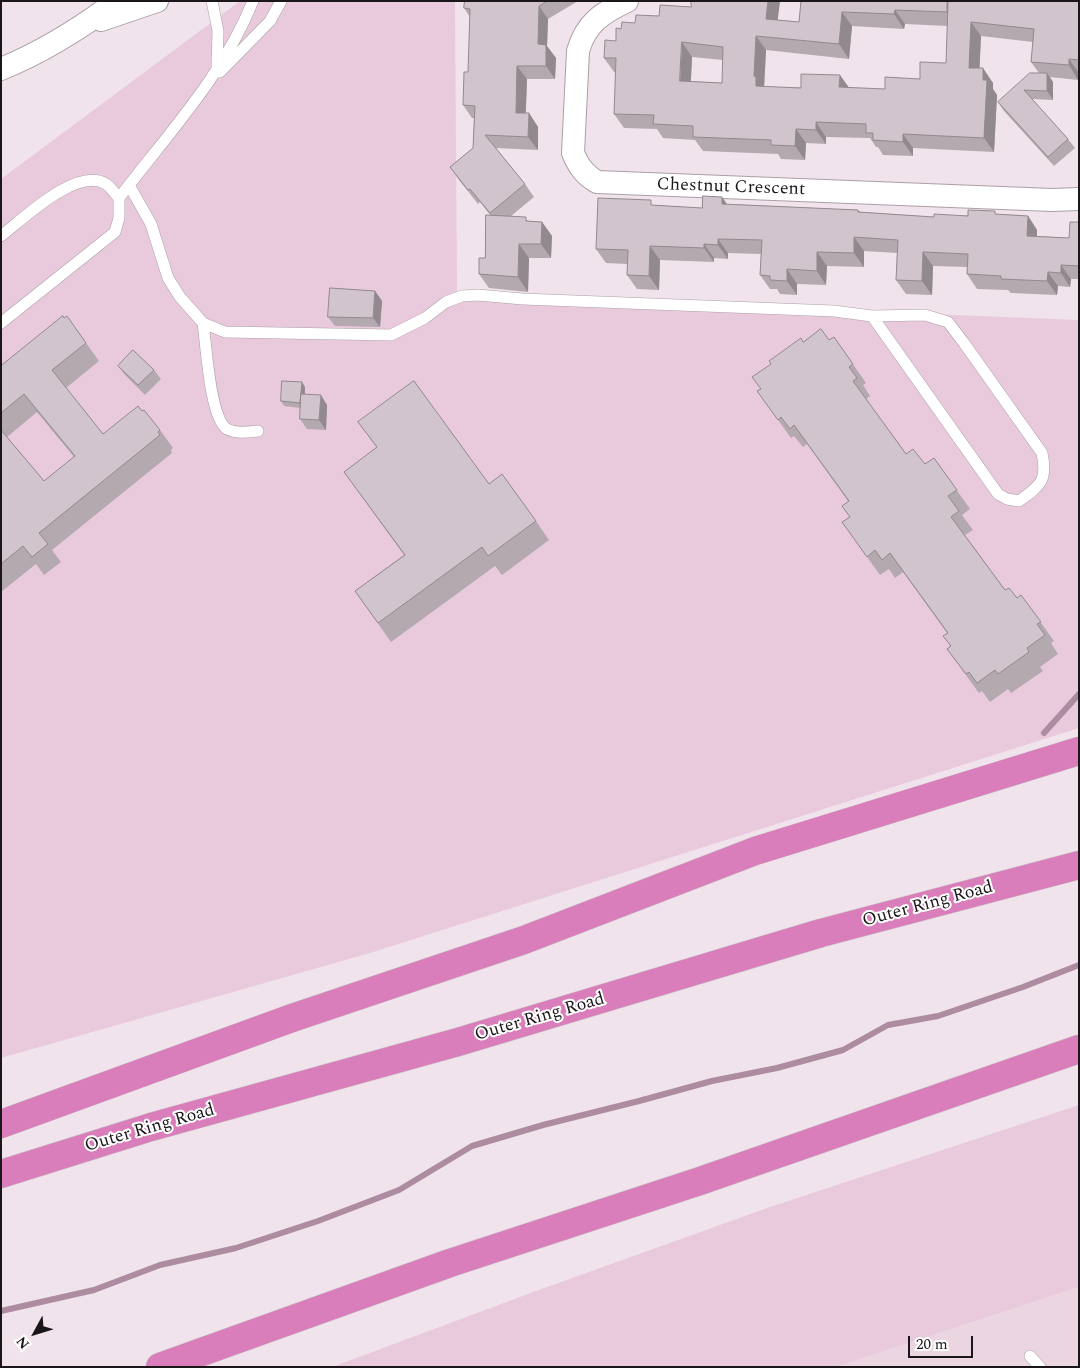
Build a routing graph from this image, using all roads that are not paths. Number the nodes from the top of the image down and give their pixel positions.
1 (117, 1) edge
2 (157, 1) edge
3 (212, 1) edge
4 (252, 1) edge
5 (281, 1) edge
6 (627, 1) edge
7 (84, 25) junction
8 (217, 67) junction
9 (1, 69) edge
10 (210, 82) junction
11 (129, 185) junction
12 (119, 198) junction
13 (1079, 199) edge
14 (1, 236) edge
15 (872, 316) junction
16 (1, 322) edge
17 (204, 323) junction
18 (258, 431) dead end
19 (1079, 751) edge
20 (1079, 865) edge
21 (1079, 1049) edge
22 (1, 1124) edge
23 (1, 1174) edge
24 (1030, 1356) dead end
25 (160, 1367) edge
26 (1040, 1367) edge

1 - 7 street
2 - 7 street
3 - 8 lane
4 - 8 lane
5 - 10 lane
6 - 13 street, Chestnut Crescent
7 - 9 street
8 - 10 lane
10 - 11 lane
11 - 12 lane
11 - 17 lane
12 - 14 lane
12 - 16 lane
15 - 15 lane
15 - 17 lane
17 - 18 lane
19 - 22 highway
20 - 23 highway, Outer Ring Road
21 - 25 highway
24 - 26 lane

